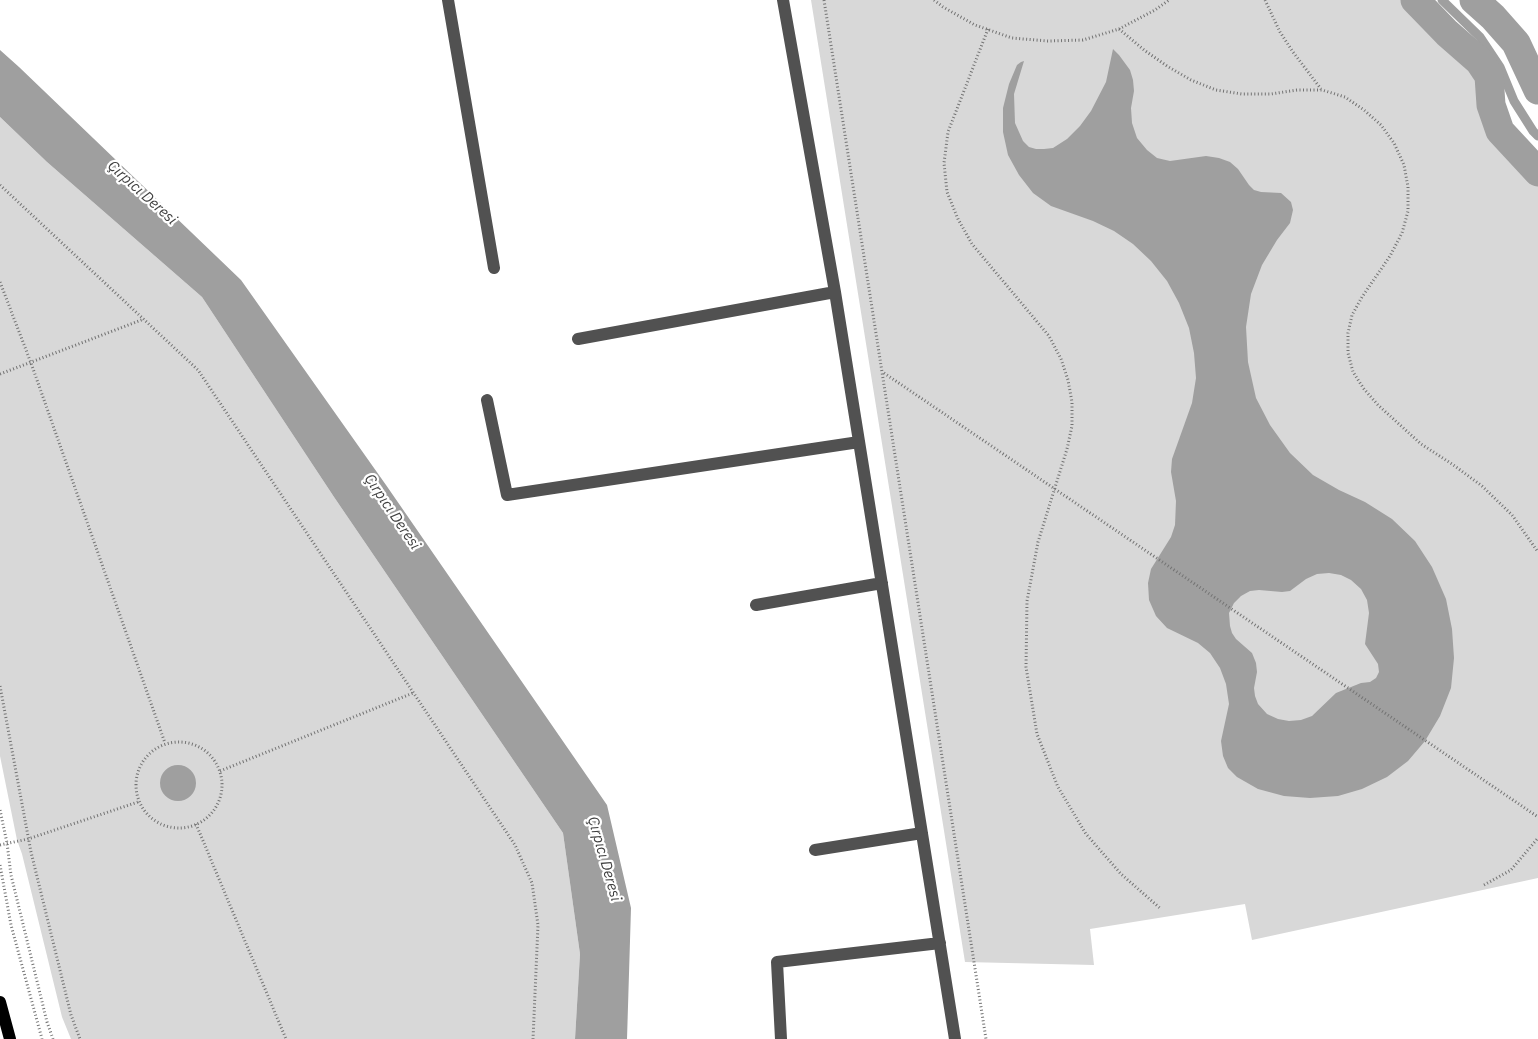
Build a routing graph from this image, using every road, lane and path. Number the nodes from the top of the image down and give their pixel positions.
1 (448, 0) edge
2 (783, 0) edge
3 (824, 0) edge
4 (934, 0) edge
5 (1169, 0) edge
6 (1265, 0) edge
7 (988, 29) junction
8 (1120, 29) junction
9 (1322, 90) junction
10 (0, 185) edge
11 (494, 268) dead end
12 (0, 282) edge
13 (835, 292) junction
14 (144, 319) junction
15 (578, 339) dead end
16 (31, 363) junction
17 (883, 373) junction
18 (0, 374) edge
19 (488, 400) dead end
20 (859, 442) junction
21 (1055, 489) junction
22 (1538, 552) edge
23 (882, 583) junction
24 (756, 605) dead end
25 (0, 686) edge
26 (413, 693) junction
27 (165, 743) junction
28 (220, 770) junction
29 (138, 802) junction
30 (0, 810) edge
31 (1538, 817) edge
32 (196, 824) junction
33 (922, 833) junction
34 (1538, 838) edge
35 (28, 839) junction
36 (7, 843) junction
37 (0, 845) edge
38 (815, 850) dead end
39 (0, 865) edge
40 (1484, 885) dead end
41 (1161, 909) dead end
42 (940, 943) junction
43 (0, 1002) edge
44 (10, 1039) edge
45 (42, 1039) edge
46 (53, 1039) edge
47 (80, 1039) edge
48 (286, 1039) edge
49 (533, 1039) edge
50 (781, 1039) edge
51 (955, 1039) edge
52 (986, 1039) edge

1 - 11 street
2 - 13 street
3 - 17 path
4 - 7 path
5 - 8 path
6 - 9 path
7 - 8 path
7 - 21 path
8 - 9 path
9 - 22 path
10 - 14 path
12 - 16 path
13 - 15 street
13 - 20 street
14 - 16 path
14 - 26 path
16 - 18 path
16 - 27 path
17 - 21 path
17 - 52 path
19 - 20 street
20 - 23 street
21 - 31 path
21 - 41 path
23 - 24 street
23 - 33 street
25 - 35 path
26 - 28 path
26 - 49 path
27 - 28 path
27 - 29 path
28 - 32 path
29 - 32 path
29 - 35 path
30 - 36 path
32 - 48 path
33 - 38 street
33 - 42 street
34 - 40 path
35 - 36 path
35 - 47 path
36 - 37 path
36 - 46 path
39 - 45 path
42 - 50 street
42 - 51 street
43 - 44 main road

